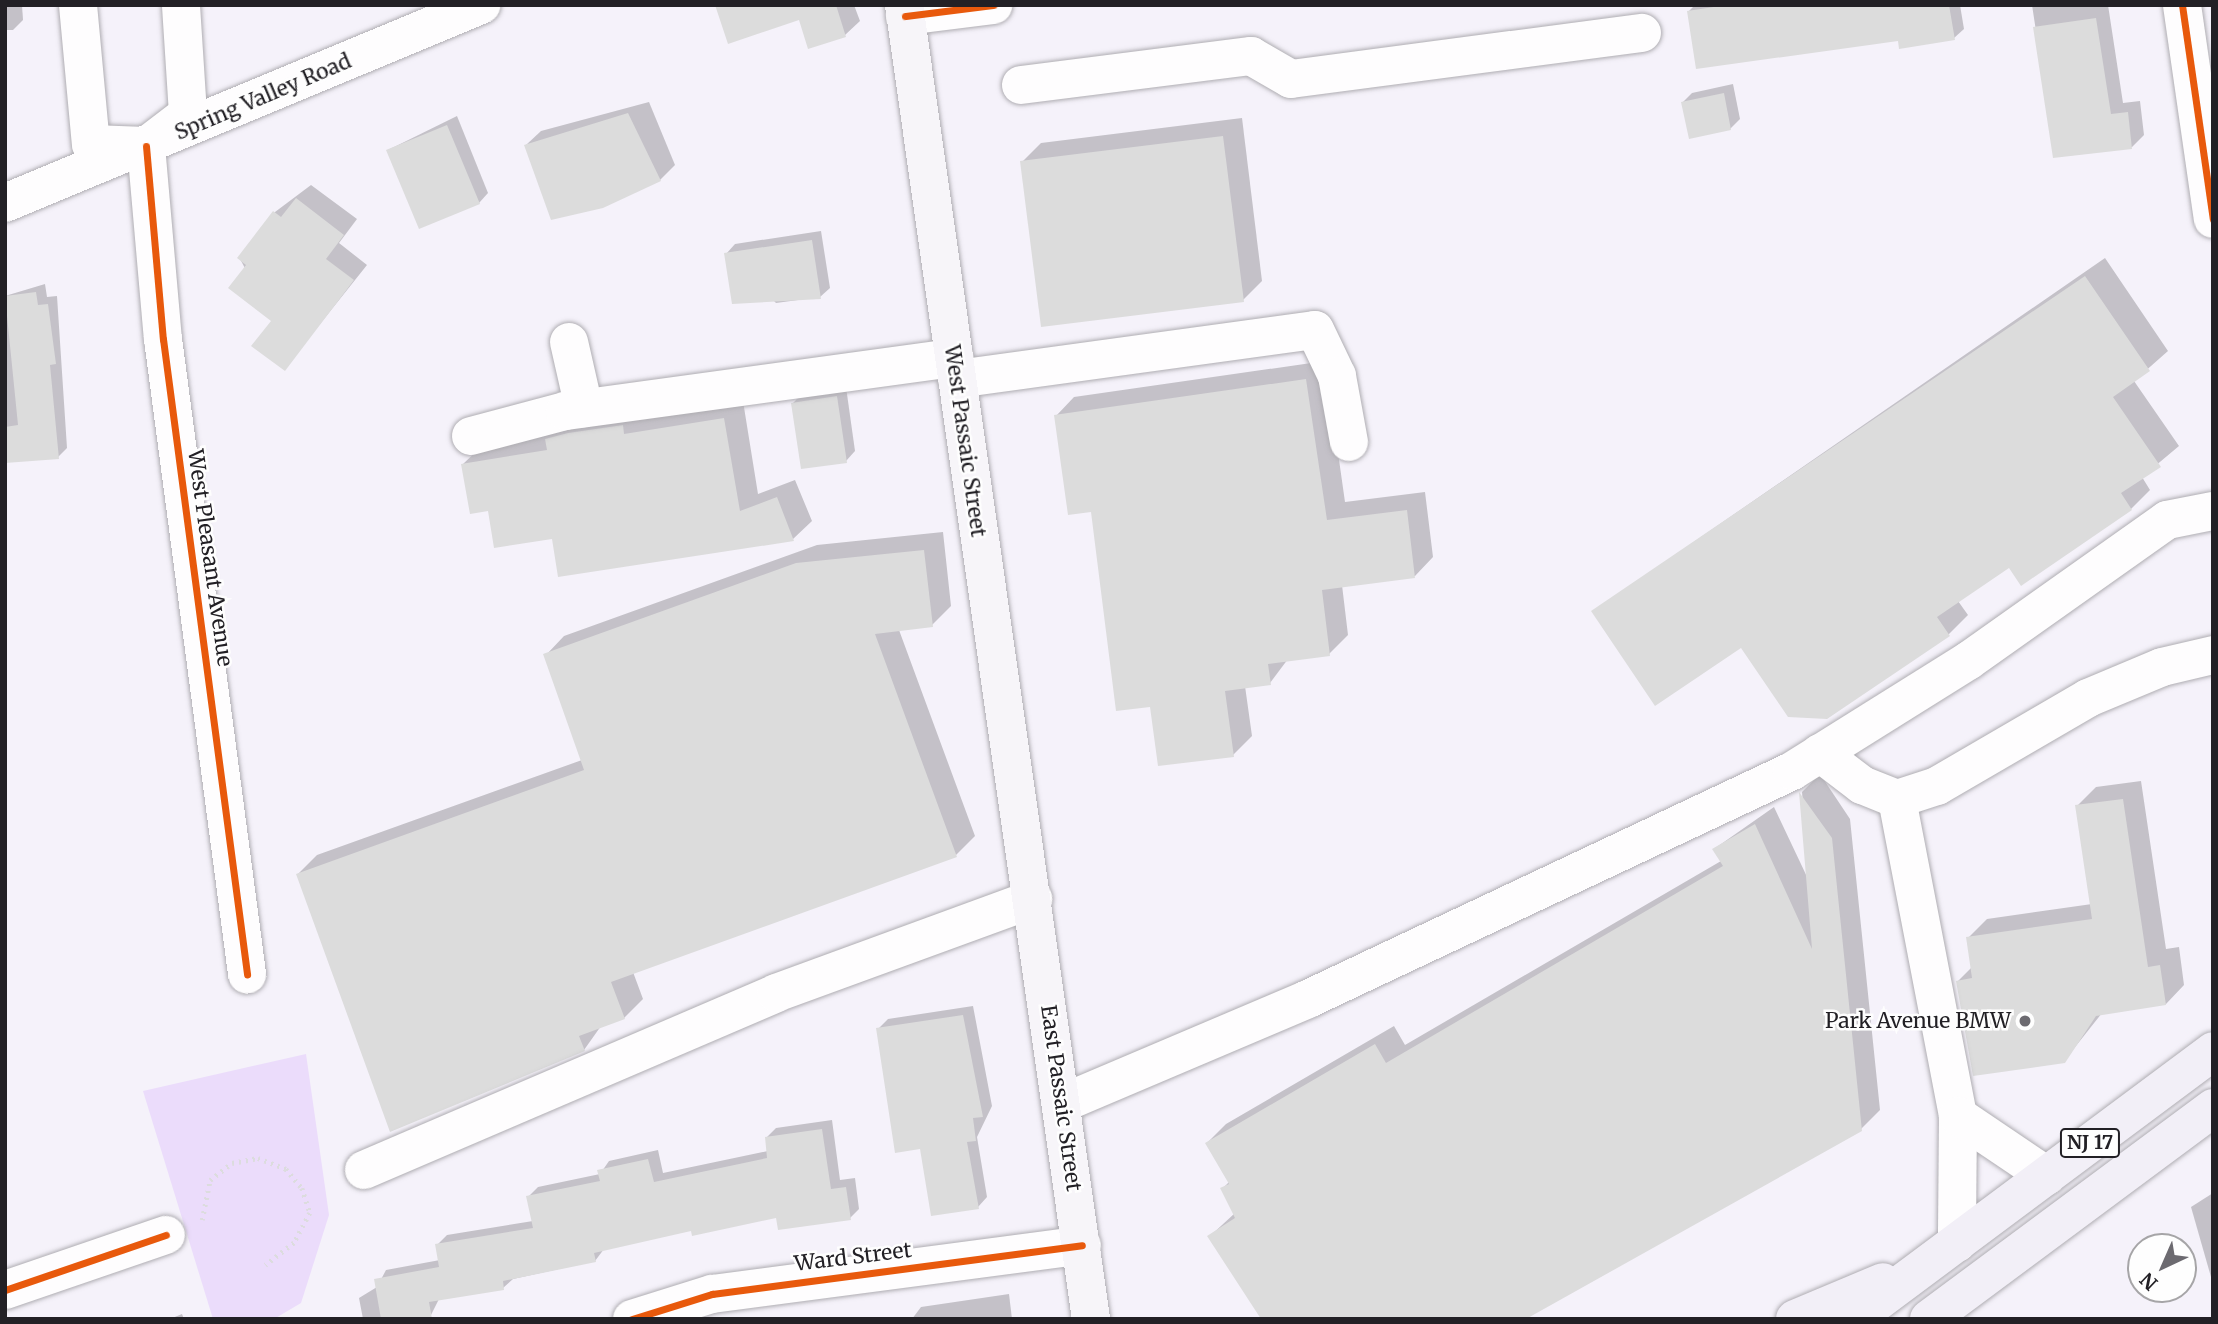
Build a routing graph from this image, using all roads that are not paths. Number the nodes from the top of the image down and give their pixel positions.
1 (78, 5) edge
2 (181, 5) edge
3 (481, 5) edge
4 (993, 5) edge
5 (2182, 5) edge
6 (904, 11) edge
7 (1642, 33) dead end
8 (2202, 72) edge
9 (1021, 85) dead end
10 (146, 146) junction
11 (5, 203) edge
12 (2213, 219) edge
13 (569, 342) dead end
14 (955, 369) junction
15 (584, 408) junction
16 (471, 436) dead end
17 (1349, 442) dead end
18 (2213, 511) edge
19 (2213, 655) edge
20 (1820, 753) junction
21 (1897, 799) junction
22 (1031, 888) junction
23 (247, 974) dead end
24 (2213, 1051) edge
25 (1063, 1103) junction
26 (2213, 1108) edge
27 (1958, 1116) junction
28 (364, 1170) dead end
29 (2047, 1176) junction
30 (166, 1235) dead end
31 (1082, 1245) junction
32 (1944, 1253) junction
33 (5, 1290) edge
34 (632, 1319) edge
35 (1091, 1319) edge
36 (1795, 1319) edge
37 (1854, 1319) edge
38 (1929, 1319) edge

1 - 10 street
2 - 10 street
3 - 10 street, Spring Valley Road
4 - 6 street
5 - 8 street
6 - 14 main road, West Passaic Street
7 - 9 street
8 - 12 street
10 - 11 street, Spring Valley Road
10 - 23 street, West Pleasant Avenue
13 - 15 street
14 - 15 street
14 - 17 street
14 - 22 main road, West Passaic Street
15 - 16 street
18 - 20 street
19 - 21 street
20 - 21 street
20 - 25 street
21 - 27 street
22 - 25 main road, East Passaic Street
22 - 28 street
24 - 29 highway, NJ 17
25 - 31 main road, East Passaic Street
26 - 38 highway, NJ 17
27 - 29 street
27 - 32 street
29 - 32 highway, NJ 17
30 - 33 street
31 - 34 street, Ward Street
31 - 35 main road, East Passaic Street
32 - 36 highway
32 - 37 highway, NJ 17

